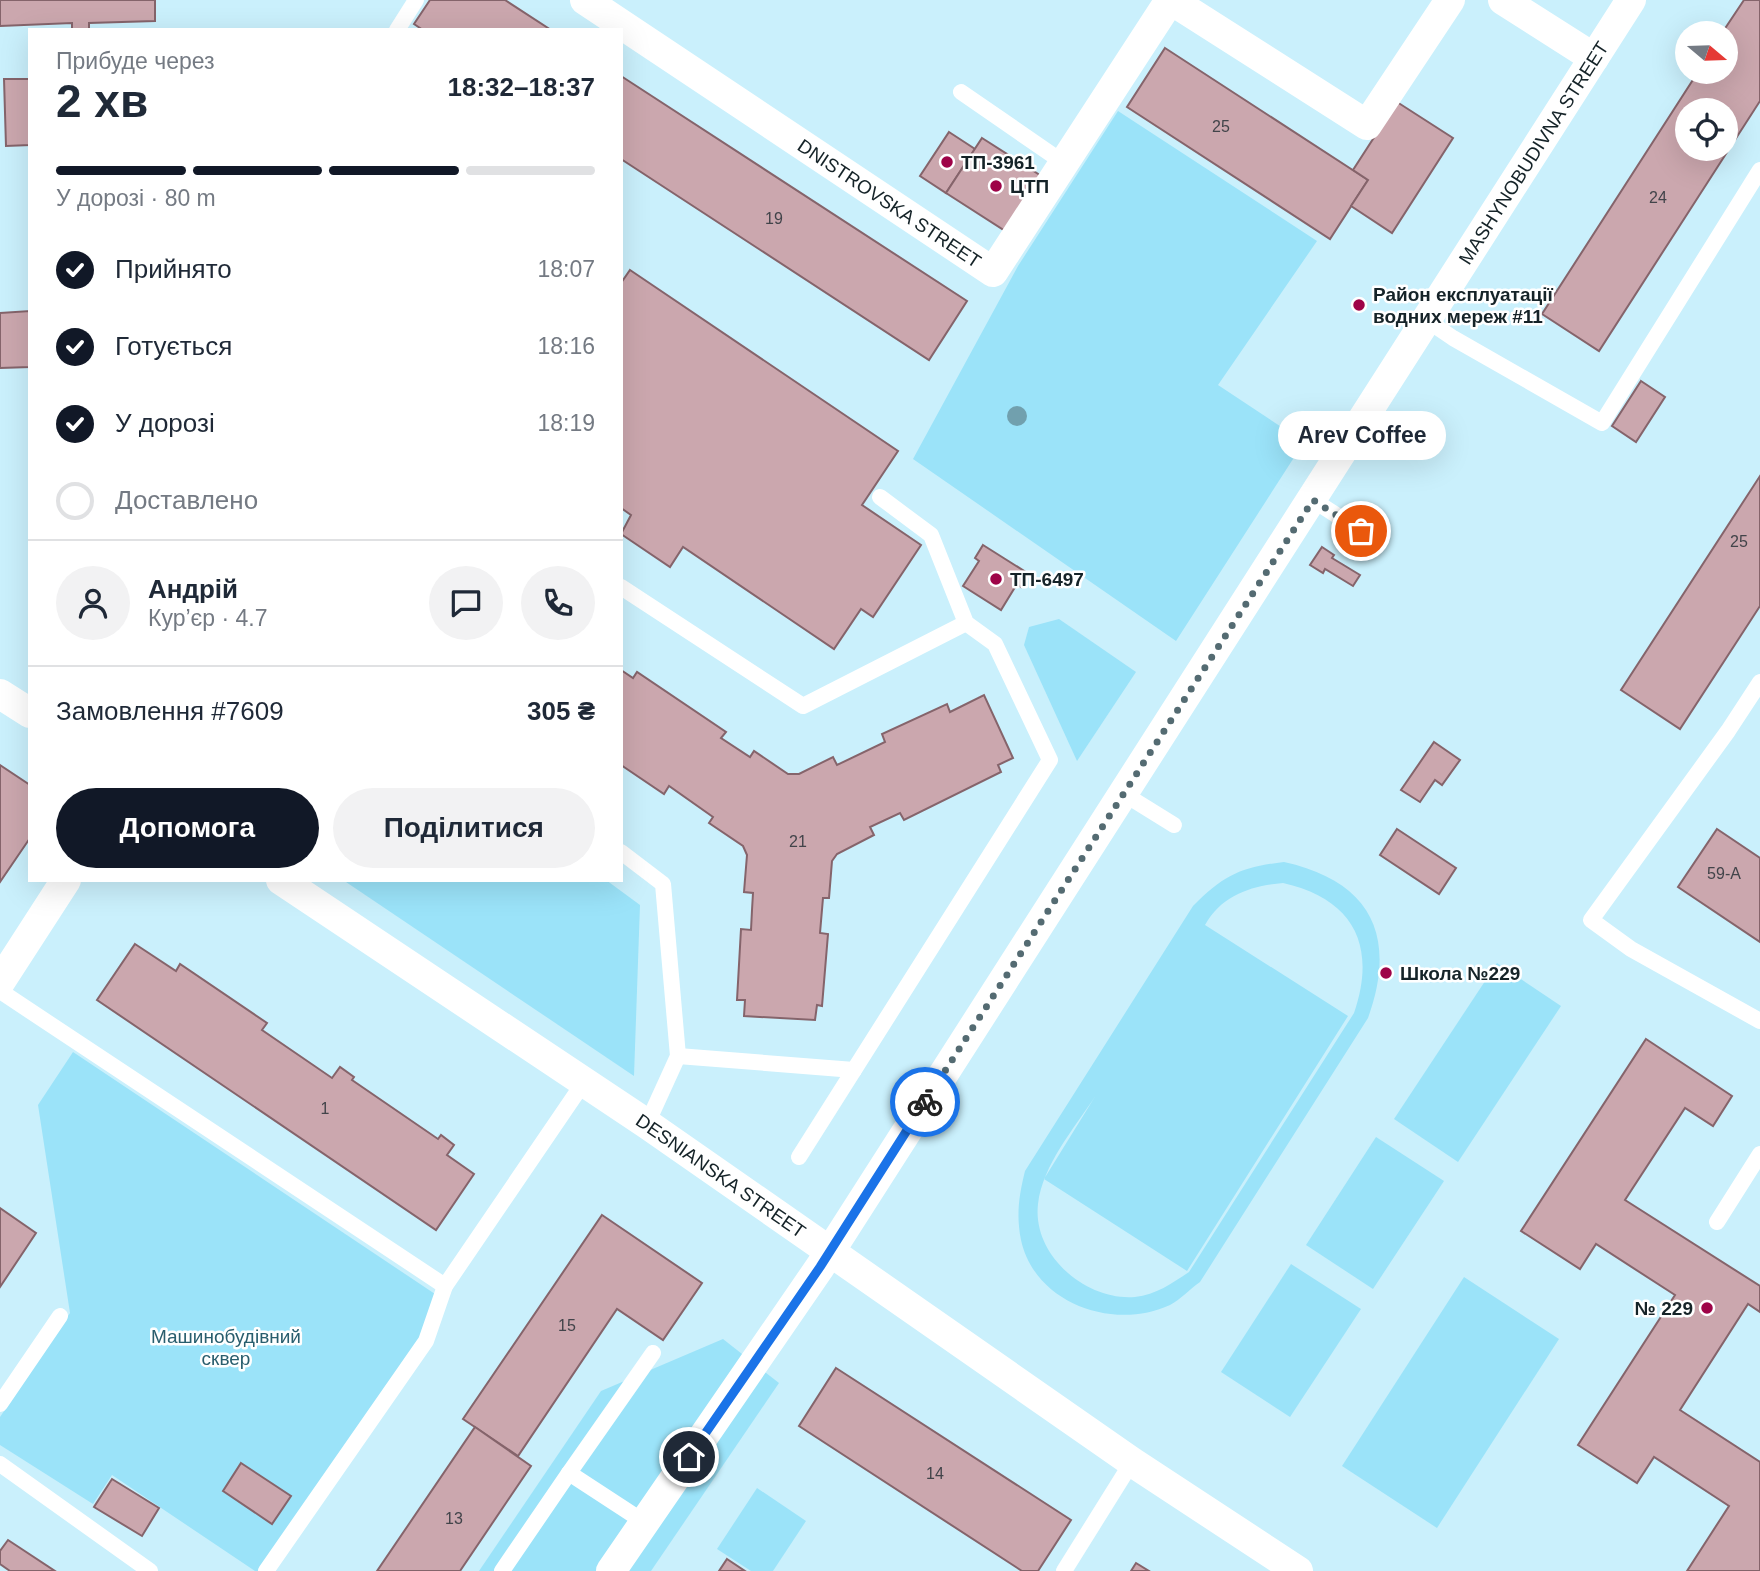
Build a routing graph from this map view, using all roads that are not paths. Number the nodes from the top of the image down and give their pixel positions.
1 (416, 0) edge
2 (585, 0) edge
3 (1171, 0) edge
4 (1450, 0) edge
5 (1503, 0) edge
6 (1631, 0) edge
7 (398, 28) edge
8 (1594, 58) junction
9 (961, 92) dead end
10 (1064, 163) junction
11 (1760, 170) edge
12 (1428, 321) junction
13 (880, 497) dead end
14 (1313, 500) junction
15 (1361, 531) dead end
16 (623, 588) edge
17 (966, 623) junction
18 (1760, 682) edge
19 (0, 694) edge
20 (28, 712) edge
21 (1124, 794) junction
22 (1174, 825) dead end
23 (623, 854) edge
24 (65, 882) edge
25 (284, 882) edge
26 (0, 982) edge
27 (0, 991) edge
28 (1760, 1021) edge
29 (678, 1056) junction
30 (854, 1070) junction
31 (584, 1082) junction
32 (647, 1124) junction
33 (1760, 1154) edge
34 (799, 1157) dead end
35 (1717, 1222) dead end
36 (830, 1251) junction
37 (445, 1286) junction
38 (60, 1316) dead end
39 (653, 1353) dead end
40 (0, 1404) edge
41 (1132, 1462) junction
42 (0, 1464) edge
43 (569, 1473) junction
44 (644, 1522) junction
45 (150, 1571) edge
46 (266, 1571) edge
47 (502, 1571) edge
48 (611, 1571) edge
49 (1064, 1571) edge
50 (1298, 1571) edge

1 - 7 lane
2 - 10 street, DNISTROVSKA STREET
3 - 4 street, DNISTROVSKA STREET
3 - 10 street, DNISTROVSKA STREET
5 - 8 street
6 - 8 street, MASHYNOBUDIVNA STREET
8 - 12 street, MASHYNOBUDIVNA STREET
9 - 10 lane
11 - 12 lane
12 - 14 street, MASHYNOBUDIVNA STREET
13 - 17 lane
14 - 15 lane
14 - 21 street, MASHYNOBUDIVNA STREET
16 - 17 lane
17 - 30 lane
18 - 28 lane
19 - 20 street
21 - 22 lane
21 - 36 street, MASHYNOBUDIVNA STREET
23 - 29 lane
24 - 26 street
25 - 31 street, DESNIANSKA STREET
27 - 37 lane
29 - 30 lane
29 - 32 lane
30 - 34 lane
31 - 32 street, DESNIANSKA STREET
31 - 37 lane
32 - 36 street, DESNIANSKA STREET
33 - 35 lane
36 - 41 street, DESNIANSKA STREET
36 - 44 street, MASHYNOBUDIVNA STREET
37 - 46 lane
38 - 40 lane
39 - 43 lane
41 - 49 lane
41 - 50 street, DESNIANSKA STREET
42 - 45 lane
43 - 44 lane
43 - 47 lane
44 - 48 street, MASHYNOBUDIVNA STREET

